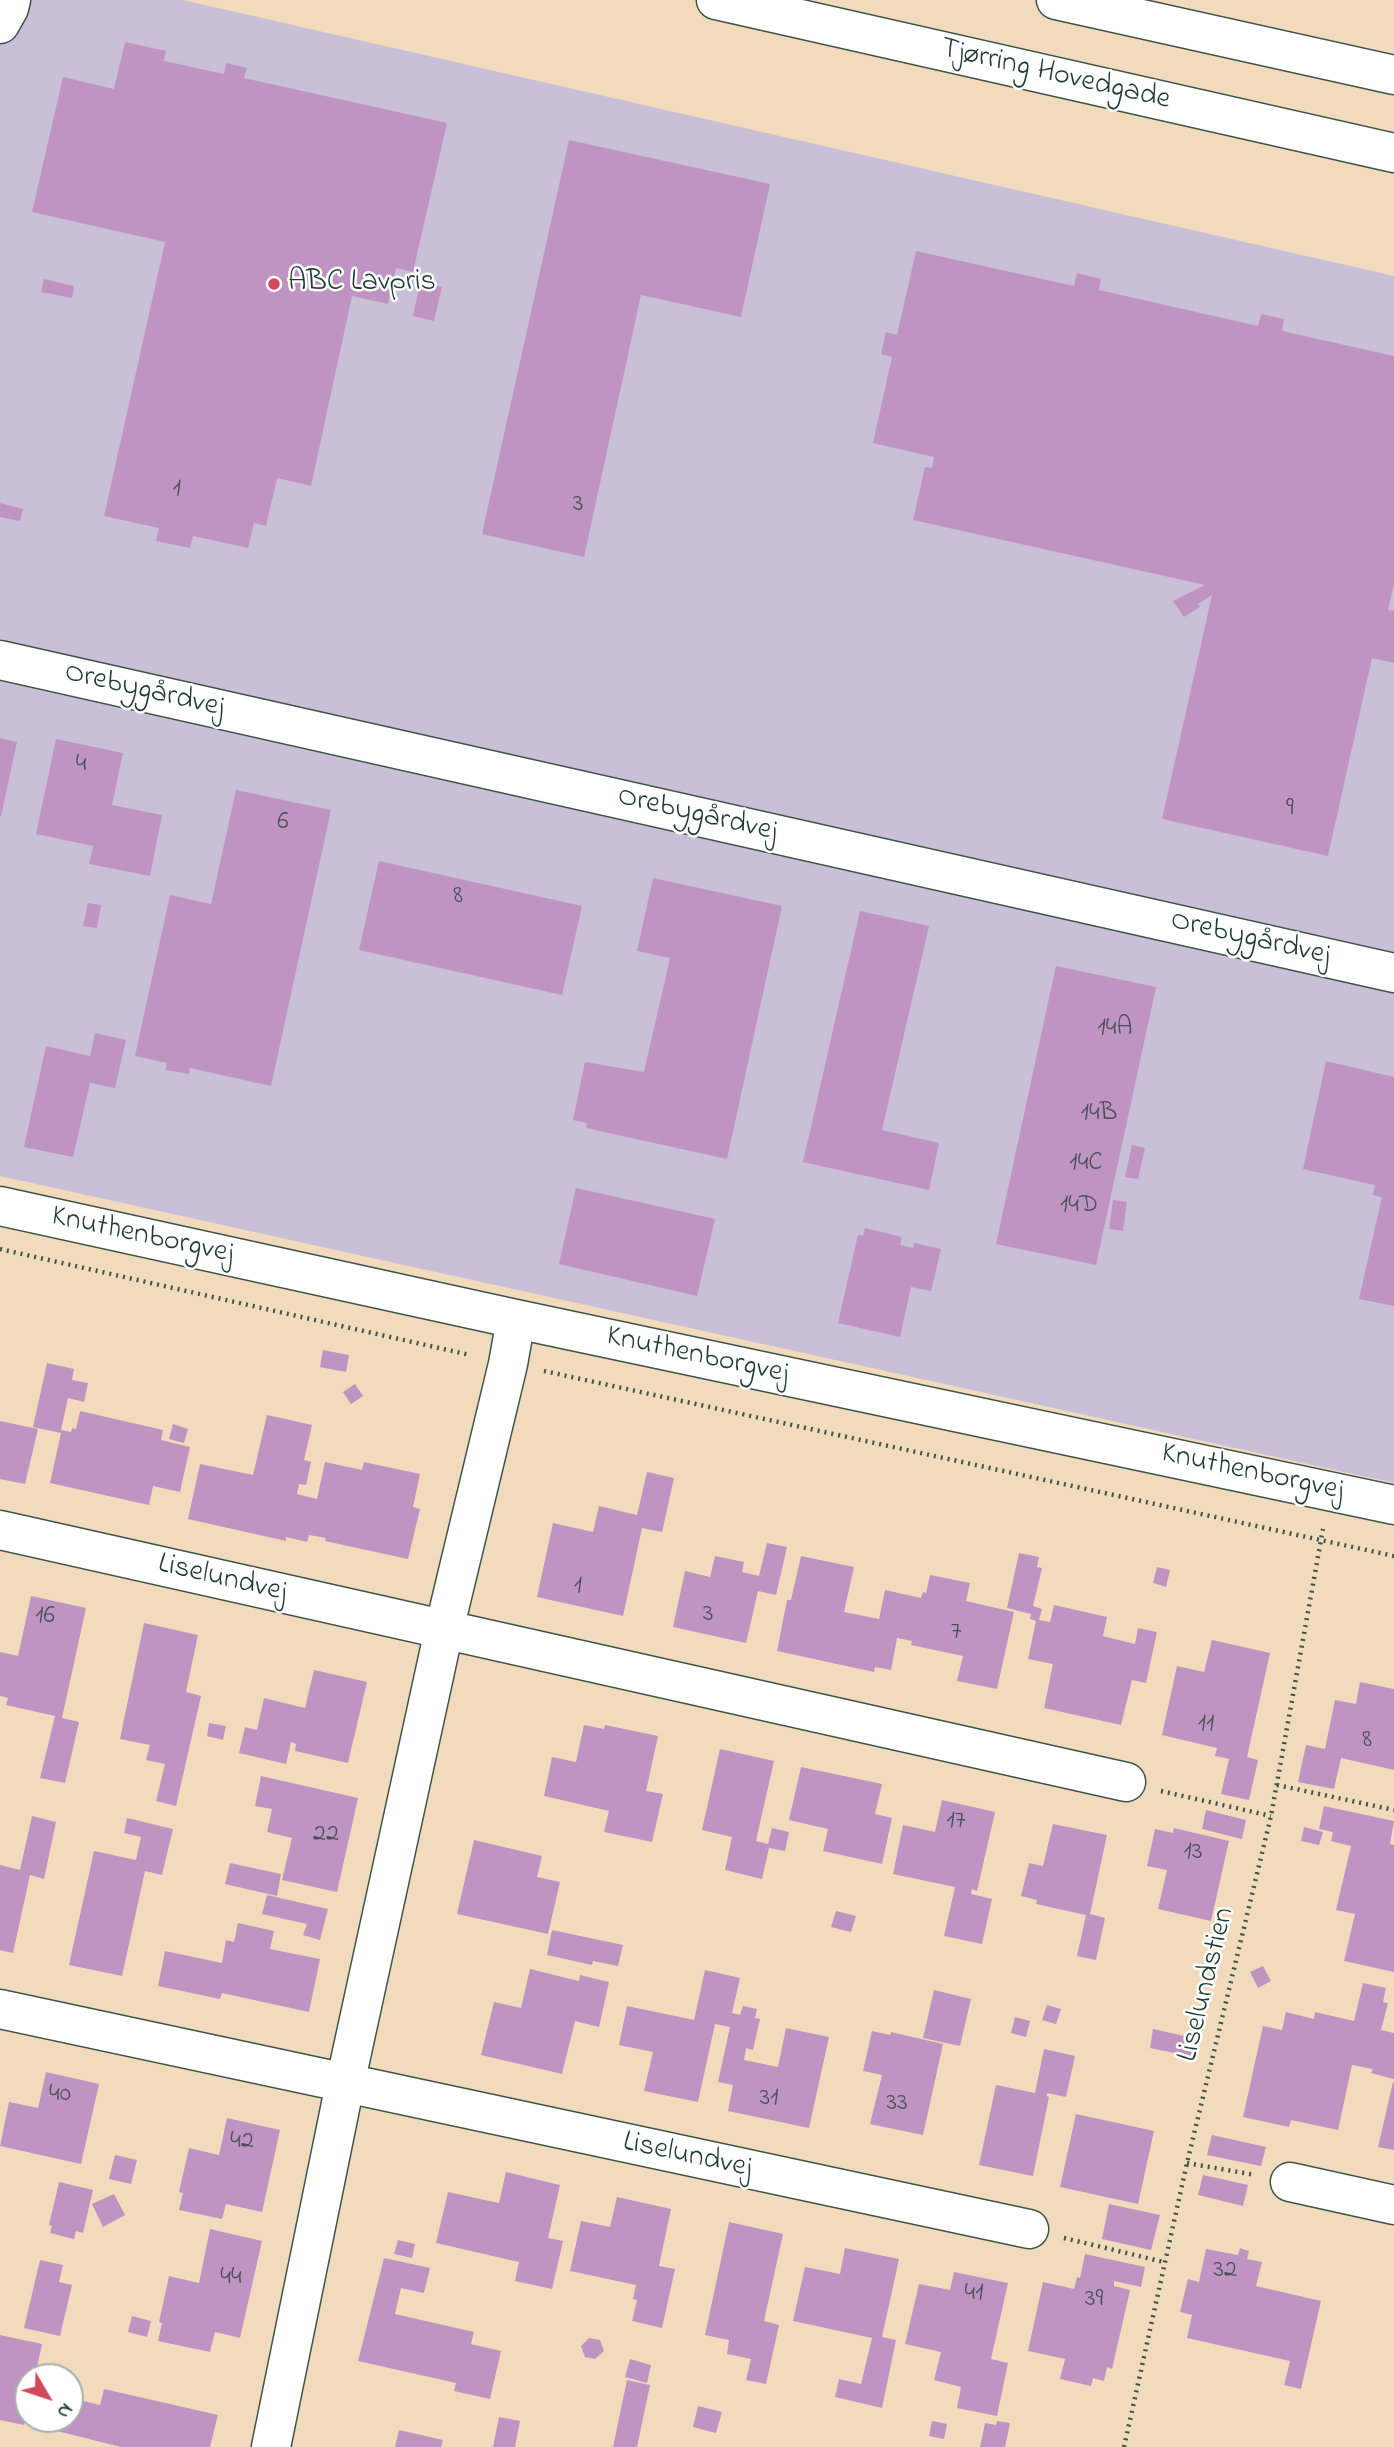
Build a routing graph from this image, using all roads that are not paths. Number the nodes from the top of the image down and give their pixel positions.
1 (11, 0) edge
2 (716, 0) edge
3 (1056, 0) edge
4 (0, 24) edge
5 (1394, 75) edge
6 (1394, 153) edge
7 (0, 660) edge
8 (1394, 972) edge
9 (0, 1206) edge
10 (516, 1319) junction
11 (1394, 1505) edge
12 (0, 1530) edge
13 (444, 1630) junction
14 (1126, 1782) road end
15 (0, 2009) edge
16 (345, 2084) junction
17 (1290, 2182) road end
18 (1394, 2205) edge
19 (1029, 2229) road end
20 (271, 2447) edge

1 - 4 street
2 - 6 street, Tjørring Hovedgade
3 - 5 street
7 - 8 street, Orebygårdvej
9 - 10 street, Knuthenborgvej
10 - 11 street, Knuthenborgvej
10 - 13 street
12 - 13 street, Liselundvej
13 - 14 street, Liselundvej
13 - 16 street
15 - 16 street, Liselundvej
16 - 19 street, Liselundvej
16 - 20 street
17 - 18 street

